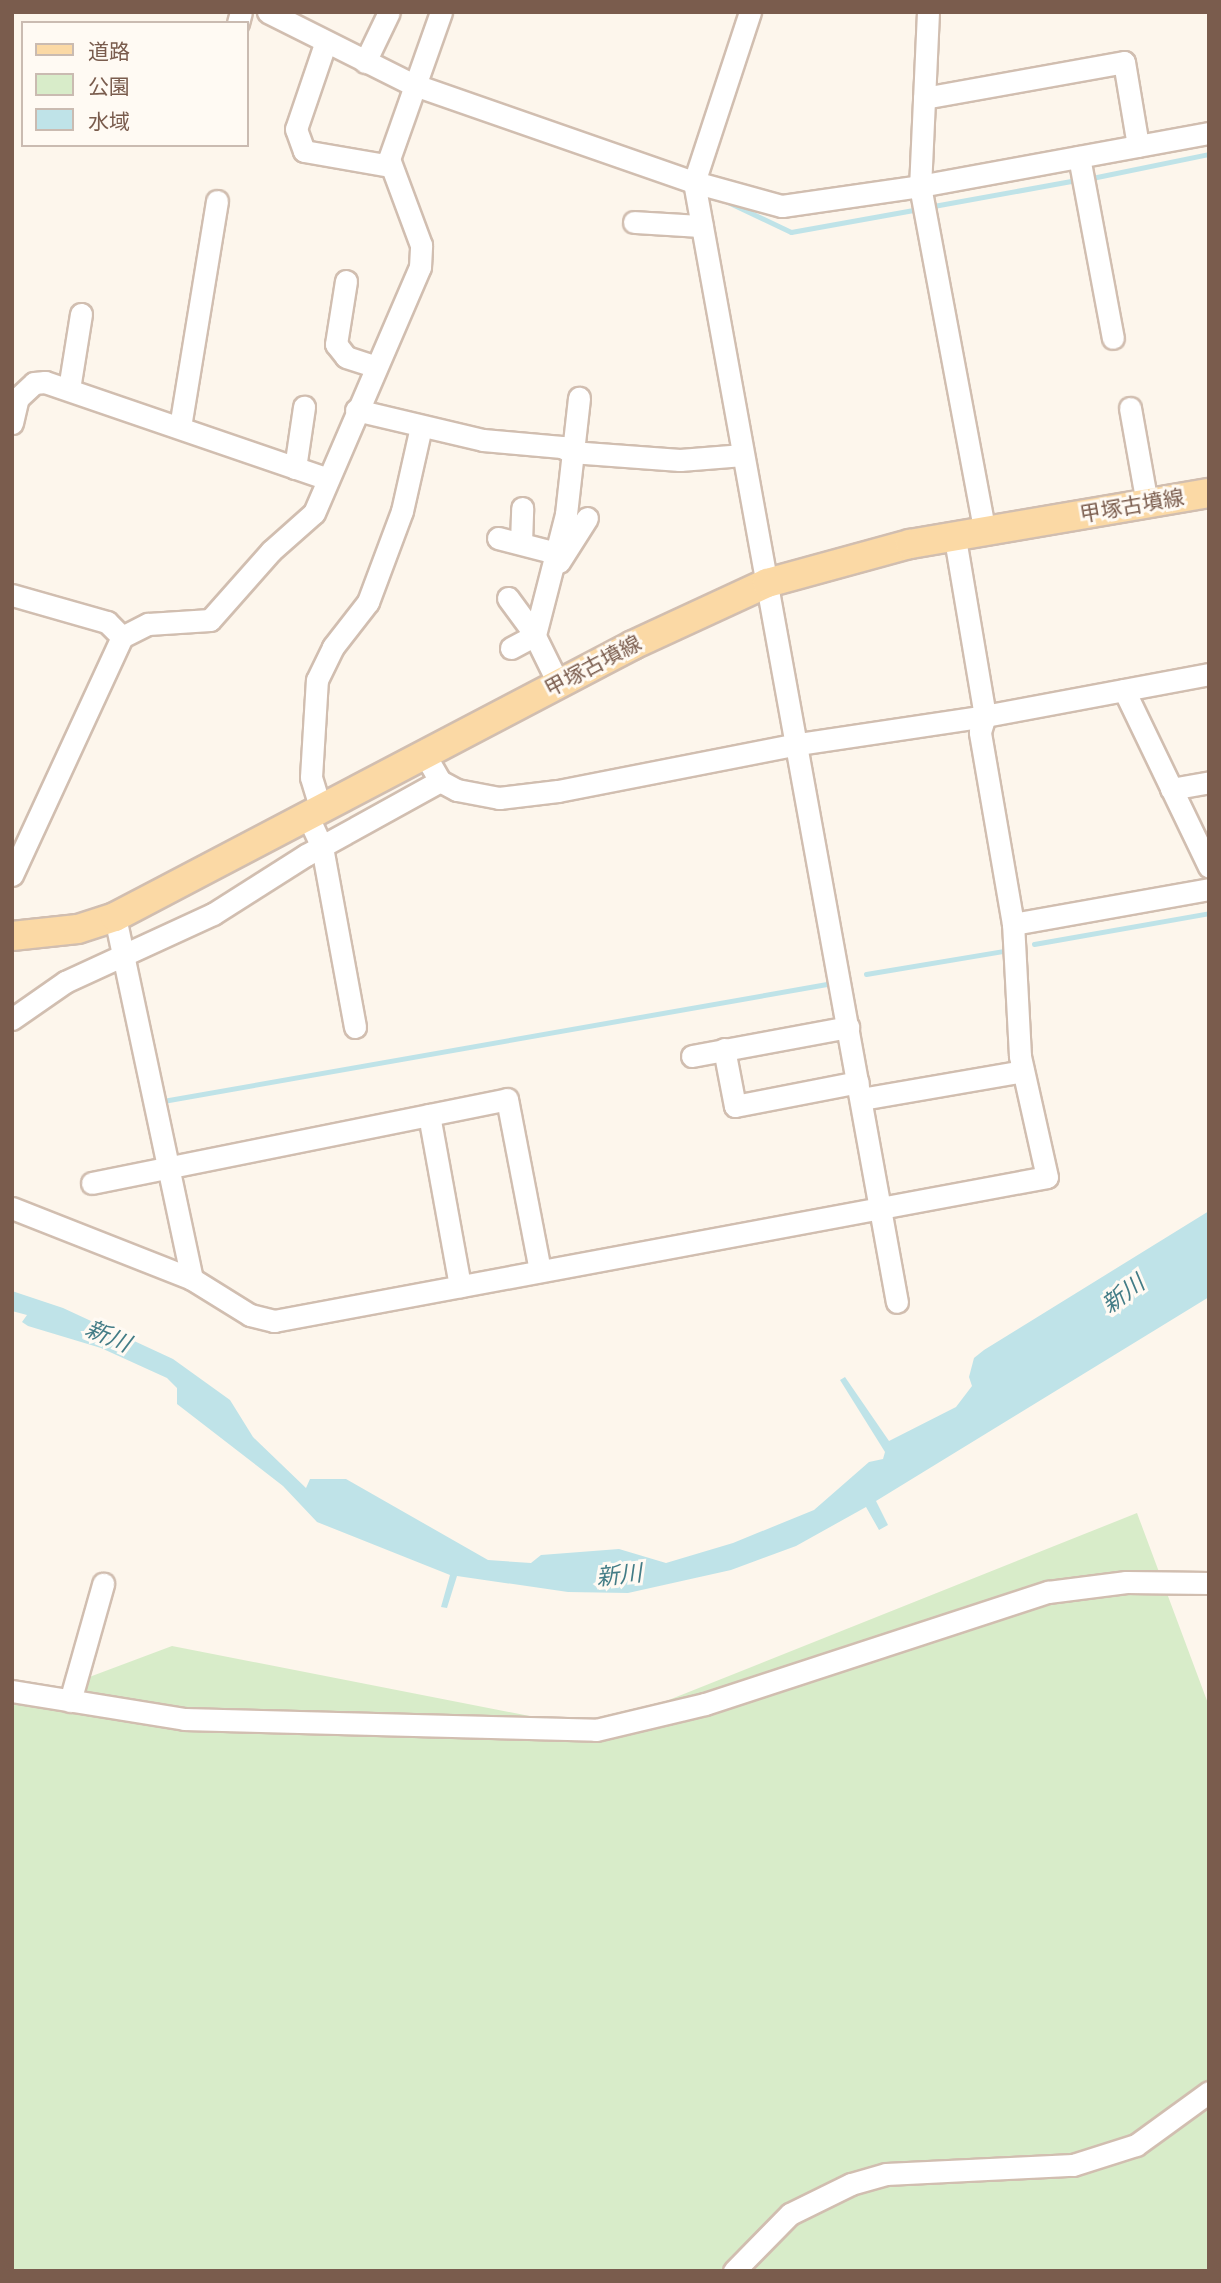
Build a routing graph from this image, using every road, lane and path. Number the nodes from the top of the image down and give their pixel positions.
1 (268, 12) edge
2 (389, 12) edge
3 (441, 12) edge
4 (750, 12) edge
5 (928, 12) edge
6 (325, 44) junction
7 (365, 62) junction
8 (412, 84) junction
9 (924, 98) junction
10 (1209, 133) edge
11 (1138, 146) junction
12 (1079, 157) junction
13 (390, 166) junction
14 (694, 182) junction
15 (920, 186) junction
16 (217, 201) dead end
17 (634, 222) dead end
18 (702, 226) junction
19 (346, 281) dead end
20 (81, 314) dead end
21 (1113, 338) dead end
22 (376, 367) junction
23 (69, 389) junction
24 (579, 398) dead end
25 (304, 407) dead end
26 (1130, 408) dead end
27 (356, 410) junction
28 (12, 423) edge
29 (180, 427) junction
30 (421, 427) junction
31 (571, 452) junction
32 (743, 455) junction
33 (295, 468) junction
34 (326, 478) junction
35 (1209, 493) edge
36 (1147, 503) junction
37 (522, 508) dead end
38 (587, 517) dead end
39 (985, 533) junction
40 (498, 538) dead end
41 (955, 538) junction
42 (520, 543) junction
43 (553, 559) junction
44 (767, 583) junction
45 (12, 596) edge
46 (508, 598) dead end
47 (535, 635) junction
48 (122, 636) junction
49 (511, 648) dead end
50 (1209, 674) edge
51 (559, 685) junction
52 (1124, 690) junction
53 (985, 716) junction
54 (797, 744) junction
55 (425, 755) junction
56 (440, 781) junction
57 (1209, 782) edge
58 (1171, 789) junction
59 (315, 814) junction
60 (322, 847) junction
61 (1209, 867) edge
62 (12, 875) edge
63 (1209, 889) edge
64 (115, 917) junction
65 (1013, 924) junction
66 (12, 936) edge
67 (124, 956) junction
68 (12, 1019) edge
69 (355, 1027) dead end
70 (848, 1027) junction
71 (724, 1049) junction
72 (692, 1056) dead end
73 (1023, 1071) junction
74 (860, 1091) junction
75 (429, 1115) junction
76 (168, 1166) junction
77 (92, 1184) dead end
78 (880, 1207) junction
79 (12, 1208) edge
80 (540, 1271) junction
81 (192, 1279) junction
82 (460, 1286) junction
83 (897, 1302) dead end
84 (1209, 1583) edge
85 (103, 1584) dead end
86 (12, 1691) edge
87 (70, 1700) junction
88 (1209, 2092) edge
89 (734, 2271) edge

1 - 6 street
2 - 7 street
3 - 8 street
4 - 14 street
5 - 9 street
6 - 7 street
6 - 13 street
7 - 8 street
8 - 13 street
8 - 14 street
9 - 11 street
9 - 15 street
10 - 11 street
11 - 12 street
12 - 15 street
12 - 21 street
13 - 22 street
14 - 15 street
14 - 18 street
15 - 39 street
16 - 29 street
17 - 18 street
18 - 32 street
19 - 22 street
20 - 23 street
22 - 27 street
23 - 28 street
23 - 29 street
24 - 31 street
25 - 33 street
26 - 36 street
27 - 30 street
27 - 34 street
29 - 33 street
30 - 31 street
30 - 59 street
31 - 32 street
31 - 43 street
32 - 44 street
33 - 34 street
34 - 48 street
35 - 36 main road, 甲塚古墳線
36 - 39 main road, 甲塚古墳線
37 - 42 street
38 - 43 street
39 - 41 main road, 甲塚古墳線
40 - 42 street
41 - 44 main road, 甲塚古墳線
41 - 53 street
42 - 43 street
43 - 47 street
44 - 51 main road, 甲塚古墳線
44 - 54 street
45 - 48 street
46 - 47 street
47 - 49 street
47 - 51 street
48 - 62 street
50 - 52 street
51 - 55 main road, 甲塚古墳線
52 - 53 street
52 - 58 street
53 - 54 street
53 - 65 street
54 - 56 street
54 - 70 street
55 - 56 street
55 - 59 main road, 甲塚古墳線
56 - 60 street
57 - 58 street
58 - 61 street
59 - 60 street
59 - 64 main road, 甲塚古墳線
60 - 67 street
60 - 69 street
63 - 65 street
64 - 66 main road, 甲塚古墳線
64 - 67 street
65 - 73 street
67 - 68 street
67 - 76 street
70 - 71 street
70 - 74 street
71 - 72 street
71 - 74 street
73 - 74 street
73 - 78 street
74 - 78 street
75 - 76 street
75 - 80 street
75 - 82 street
76 - 77 street
76 - 81 street
78 - 80 street
78 - 83 street
79 - 81 street
80 - 82 street
81 - 82 street
84 - 87 street
85 - 87 street
86 - 87 street
88 - 89 street

